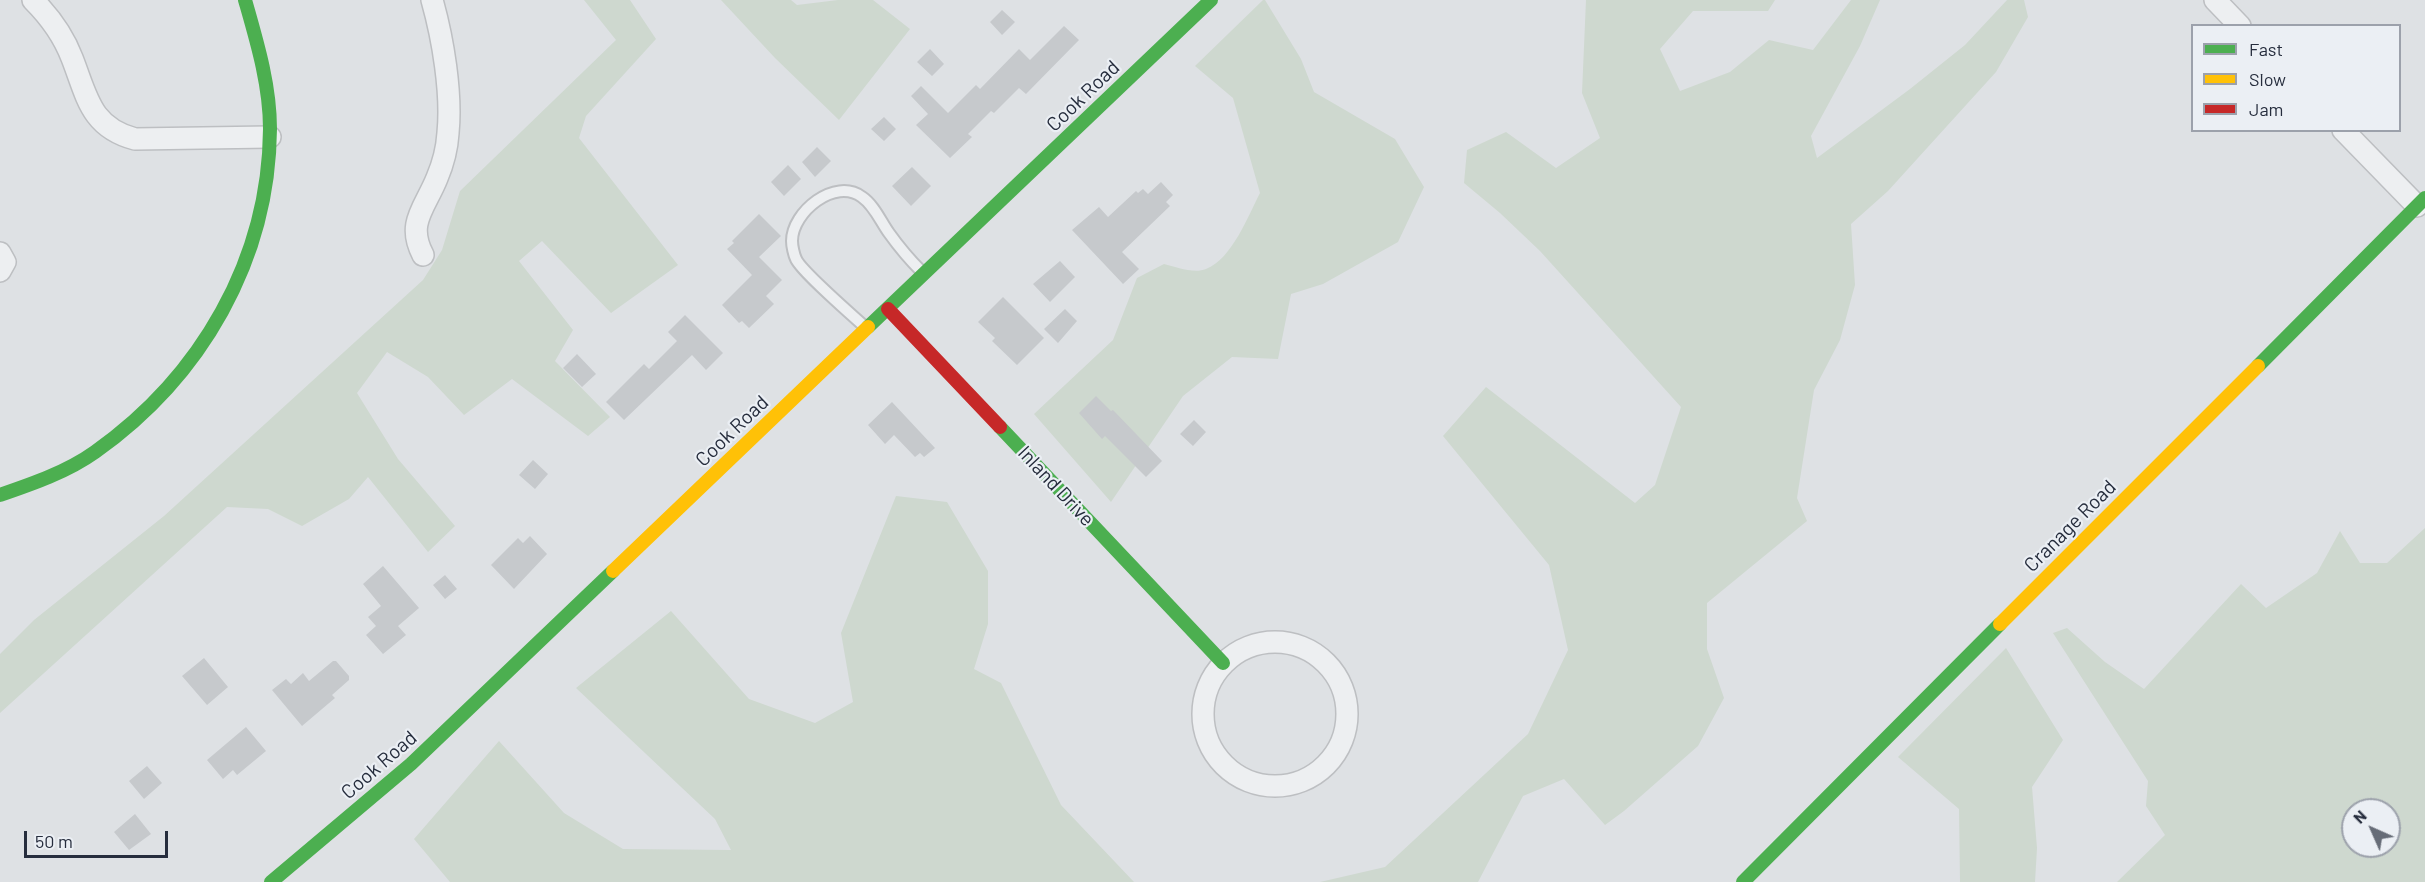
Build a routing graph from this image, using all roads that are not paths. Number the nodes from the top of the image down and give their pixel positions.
1 (33, 0) edge
2 (245, 0) edge
3 (432, 0) edge
4 (1211, 0) edge
5 (2215, 0) edge
6 (2238, 24) edge
7 (2345, 132) edge
8 (270, 137) junction
9 (2421, 202) edge
10 (423, 255) dead end
11 (925, 274) junction
12 (888, 309) junction
13 (867, 329) junction
14 (0, 495) edge
15 (1223, 663) junction
16 (271, 882) edge
17 (1743, 882) edge

1 - 8 street
2 - 8 street
3 - 10 street
4 - 11 street, Cook Road
5 - 6 street
7 - 9 street
8 - 14 street
9 - 17 street, Cranage Road
11 - 12 street, Cook Road
11 - 13 lane
12 - 13 street, Cook Road
12 - 15 street, Inland Drive
13 - 16 street, Cook Road
15 - 15 street

